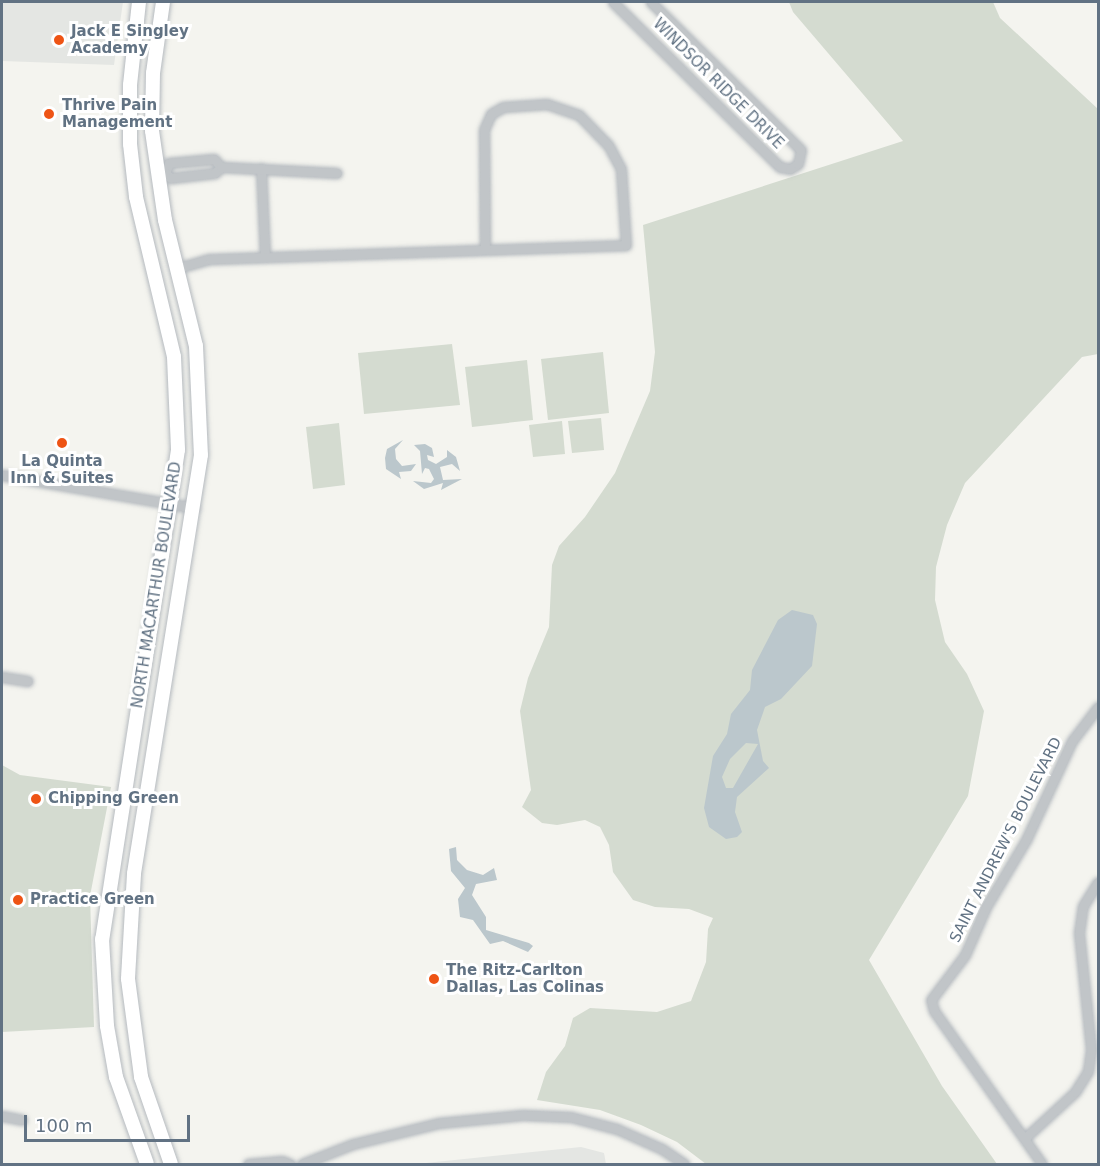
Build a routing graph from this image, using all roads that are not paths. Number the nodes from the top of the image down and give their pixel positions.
1 (139, 2) edge
2 (163, 2) edge
3 (613, 2) edge
4 (651, 2) edge
5 (130, 76) junction
6 (153, 78) junction
7 (221, 167) junction
8 (261, 168) junction
9 (160, 173) junction
10 (337, 173) dead end
11 (485, 249) junction
12 (265, 257) junction
13 (178, 268) junction
14 (2, 475) edge
15 (172, 505) junction
16 (195, 508) junction
17 (2, 677) edge
18 (28, 681) dead end
19 (1098, 707) edge
20 (1098, 882) edge
21 (2, 1116) edge
22 (22, 1120) dead end
23 (1025, 1138) junction
24 (147, 1164) edge
25 (171, 1164) edge
26 (248, 1164) edge
27 (290, 1164) edge
28 (302, 1164) edge
29 (684, 1164) edge
30 (1042, 1164) edge

1 - 5 main road, NORTH MACARTHUR BOULEVARD
2 - 6 main road, NORTH MACARTHUR BOULEVARD
3 - 4 street, WINDSOR RIDGE DRIVE
5 - 6 main road
5 - 15 main road, NORTH MACARTHUR BOULEVARD
6 - 9 main road, NORTH MACARTHUR BOULEVARD
7 - 8 street
7 - 9 street
7 - 9 street
8 - 10 street
8 - 12 street
9 - 13 main road, NORTH MACARTHUR BOULEVARD
11 - 11 street
11 - 12 street
12 - 13 street
13 - 16 main road, NORTH MACARTHUR BOULEVARD
14 - 15 street
15 - 16 street
15 - 24 main road, NORTH MACARTHUR BOULEVARD
16 - 25 main road, NORTH MACARTHUR BOULEVARD
17 - 18 street
19 - 23 street, SAINT ANDREW'S BOULEVARD
20 - 23 street
21 - 22 street
23 - 30 street, SAINT ANDREW'S BOULEVARD
26 - 27 street
28 - 29 street

